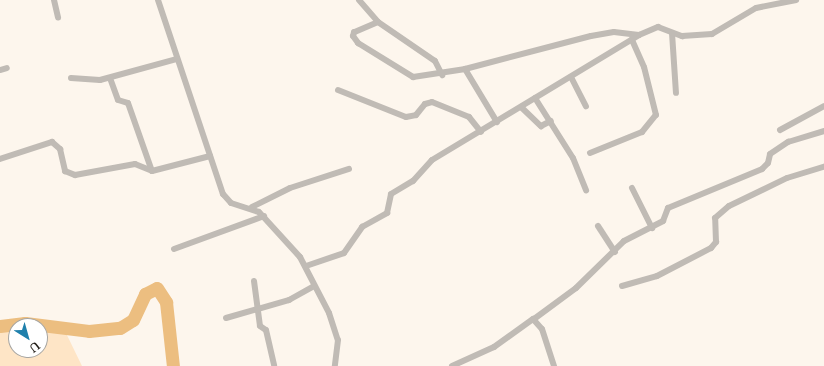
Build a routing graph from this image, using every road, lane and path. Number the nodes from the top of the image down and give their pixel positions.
1 (54, 0) edge
2 (158, 0) edge
3 (359, 0) edge
4 (796, 0) edge
5 (58, 18) dead end
6 (378, 22) junction
7 (672, 33) junction
8 (639, 35) junction
9 (632, 40) junction
10 (177, 59) junction
11 (7, 68) dead end
12 (465, 69) junction
13 (0, 70) edge
14 (442, 75) junction
15 (571, 77) junction
16 (70, 78) dead end
17 (110, 78) junction
18 (338, 90) dead end
19 (676, 93) dead end
20 (535, 98) junction
21 (586, 106) dead end
22 (824, 106) edge
23 (521, 107) junction
24 (551, 120) junction
25 (497, 122) junction
26 (780, 130) dead end
27 (824, 131) edge
28 (481, 132) junction
29 (590, 153) dead end
30 (210, 156) junction
31 (0, 159) edge
32 (824, 167) edge
33 (349, 169) dead end
34 (152, 170) junction
35 (632, 188) dead end
36 (586, 191) dead end
37 (252, 207) junction
38 (264, 216) junction
39 (598, 226) dead end
40 (652, 228) junction
41 (174, 249) dead end
42 (614, 252) junction
43 (306, 266) junction
44 (254, 281) dead end
45 (314, 286) junction
46 (622, 286) dead end
47 (259, 308) junction
48 (226, 318) dead end
49 (534, 319) junction
50 (274, 365) dead end
51 (335, 366) edge
52 (452, 366) edge
53 (554, 366) edge

1 - 5 street
2 - 10 street
3 - 6 street
4 - 7 street
6 - 14 street
6 - 14 street
7 - 8 street
7 - 19 street
8 - 9 street
8 - 12 street
9 - 15 street
9 - 29 street
10 - 17 street
10 - 30 street
11 - 13 street
12 - 14 street
12 - 25 street
15 - 20 street
15 - 21 street
16 - 17 street
17 - 34 street
18 - 28 street
20 - 23 street
20 - 24 street
22 - 26 street
23 - 24 street
23 - 25 street
24 - 36 street
25 - 28 street
27 - 40 street
28 - 43 street
30 - 34 street
30 - 37 street
31 - 34 street
32 - 46 street
33 - 37 street
35 - 40 street
37 - 38 street
38 - 41 street
38 - 43 street
39 - 42 street
40 - 42 street
42 - 49 street
43 - 45 street
44 - 47 street
45 - 47 street
45 - 51 street
47 - 48 street
47 - 50 street
49 - 52 street
49 - 53 street

